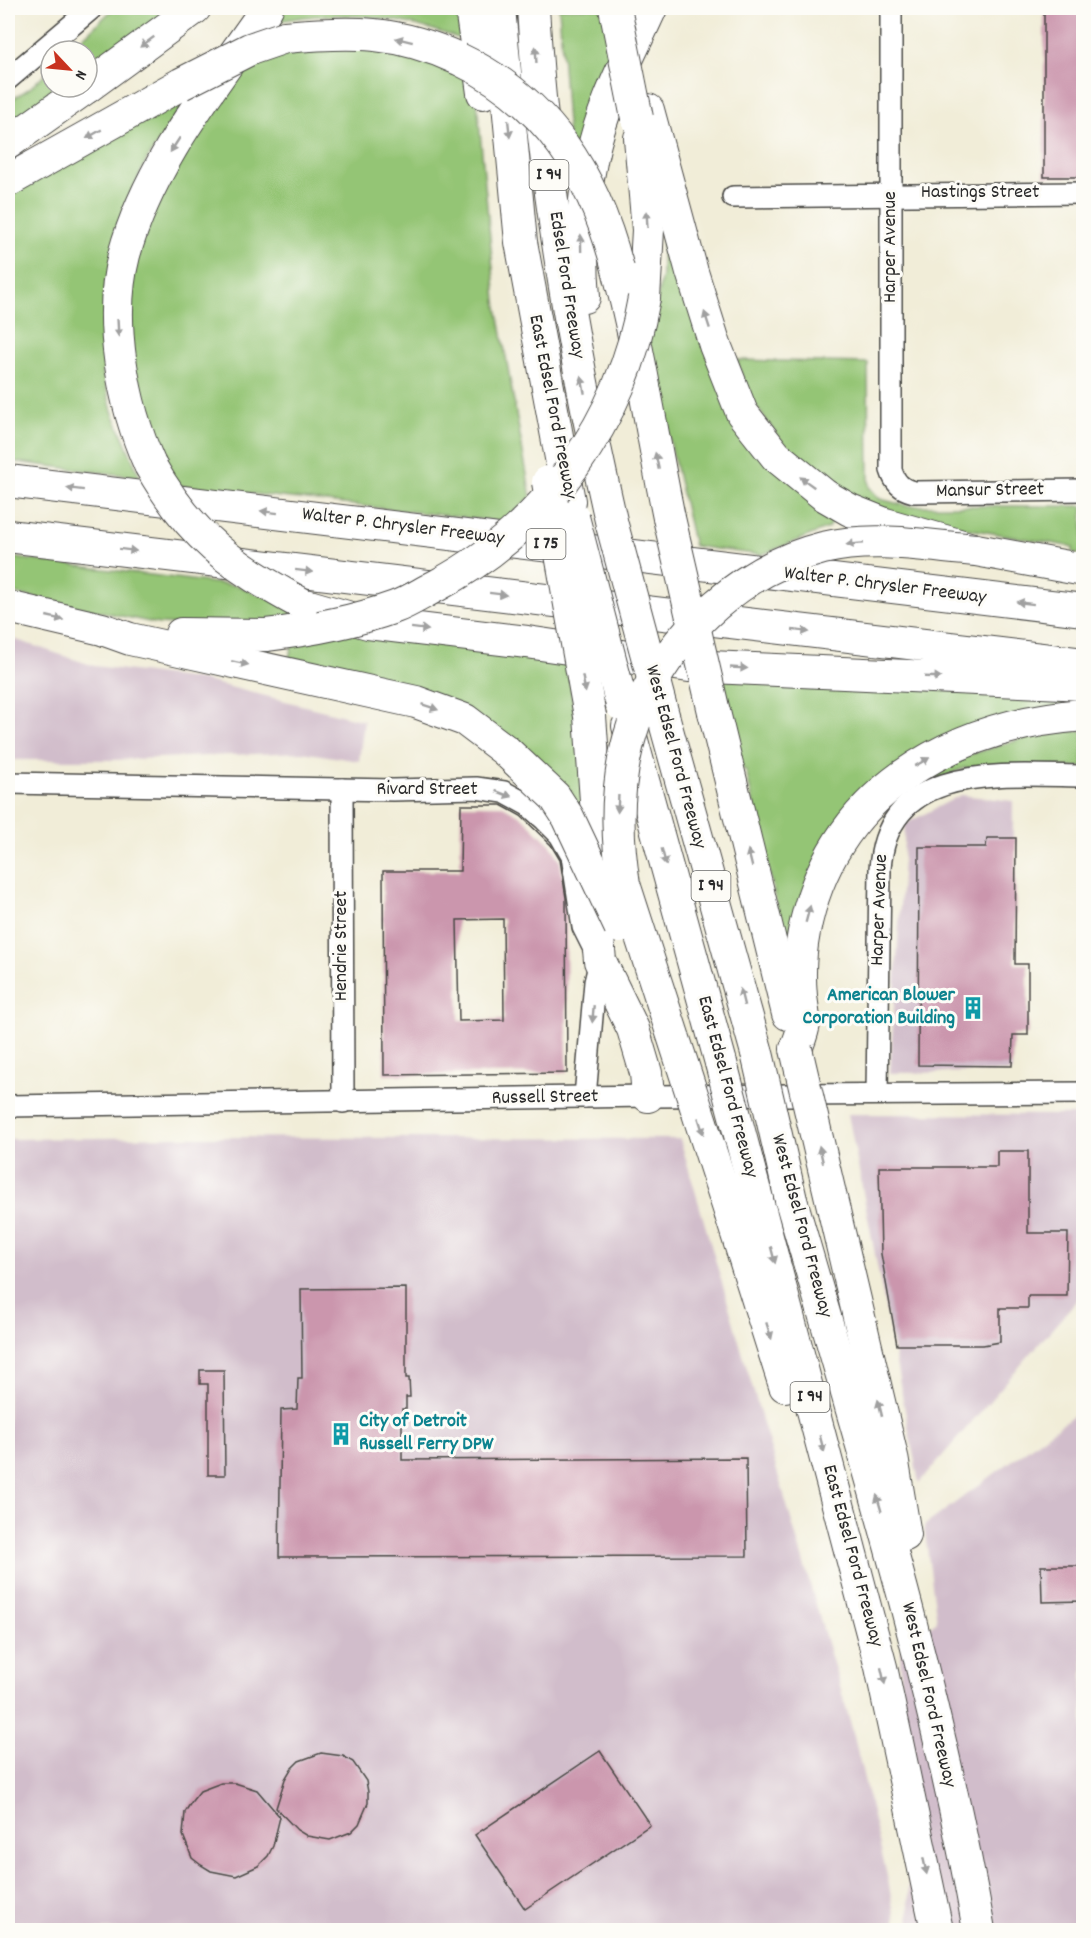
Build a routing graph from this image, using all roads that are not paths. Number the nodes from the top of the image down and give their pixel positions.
1 (92, 8) edge
2 (195, 8) edge
3 (267, 8) edge
4 (471, 8) edge
5 (499, 8) edge
6 (533, 8) edge
7 (617, 8) edge
8 (651, 8) edge
9 (891, 8) edge
10 (99, 78) edge
11 (8, 79) edge
12 (70, 99) edge
13 (643, 114) junction
14 (8, 143) edge
15 (8, 181) edge
16 (1083, 193) edge
17 (891, 194) junction
18 (734, 196) dead end
19 (521, 242) junction
20 (574, 341) junction
21 (8, 481) edge
22 (898, 485) joint
23 (1083, 490) edge
24 (558, 491) junction
25 (612, 525) joint
26 (8, 536) edge
27 (976, 550) junction
28 (1083, 570) edge
29 (8, 607) edge
30 (1083, 610) edge
31 (102, 629) junction
32 (1083, 663) edge
33 (1083, 684) edge
34 (1083, 715) edge
35 (1083, 776) edge
36 (8, 783) edge
37 (342, 789) junction
38 (600, 961) junction
39 (789, 974) junction
40 (676, 1051) junction
41 (1083, 1093) edge
42 (877, 1094) junction
43 (648, 1096) junction
44 (585, 1097) junction
45 (343, 1102) junction
46 (8, 1106) edge
47 (901, 1579) junction
48 (865, 1607) junction
49 (937, 1930) edge
50 (979, 1930) edge

1 - 11 street
2 -> 10 highway
3 -> 33 highway, bridge
4 - 19 highway
5 -> 19 highway, Edsel Ford Freeway / I 94
20 -> 6 highway, Edsel Ford Freeway / I 94
7 - 13 highway, bridge
20 -> 8 highway
9 - 17 street, Harper Avenue
12 - 14 highway
27 -> 13 highway
31 -> 13 highway, bridge
39 -> 15 highway, bridge
16 - 17 street, Hastings Street
17 - 18 street, Hastings Street
17 - 22 street, Harper Avenue
19 - 24 highway, East Edsel Ford Freeway / I 94
25 -> 20 highway, Edsel Ford Freeway / I 94
30 -> 21 highway, Walter P. Chrysler Freeway / I 75
22 - 23 street, Mansur Street
24 -> 38 highway, bridge
24 -> 48 highway, East Edsel Ford Freeway / I 94, bridge
47 -> 25 highway, West Edsel Ford Freeway / I 94, bridge
26 -> 32 highway
27 - 28 highway
27 -> 40 highway, bridge
29 -> 31 highway
31 -> 40 highway, bridge
39 -> 34 highway
35 - 42 street, Harper Avenue
36 - 37 street, Rivard Street
37 -> 38 street, Rivard Street
37 - 45 street, Hendrie Street
38 - 43 highway
38 -> 44 street
47 -> 39 highway, bridge
40 -> 48 highway, bridge
41 - 42 street, Russell Street
42 - 43 street, Russell Street
43 - 44 street, Russell Street
44 - 45 street, Russell Street
45 - 46 street, Russell Street
47 - 50 highway, West Edsel Ford Freeway / I 94
48 -> 49 highway, East Edsel Ford Freeway / I 94

